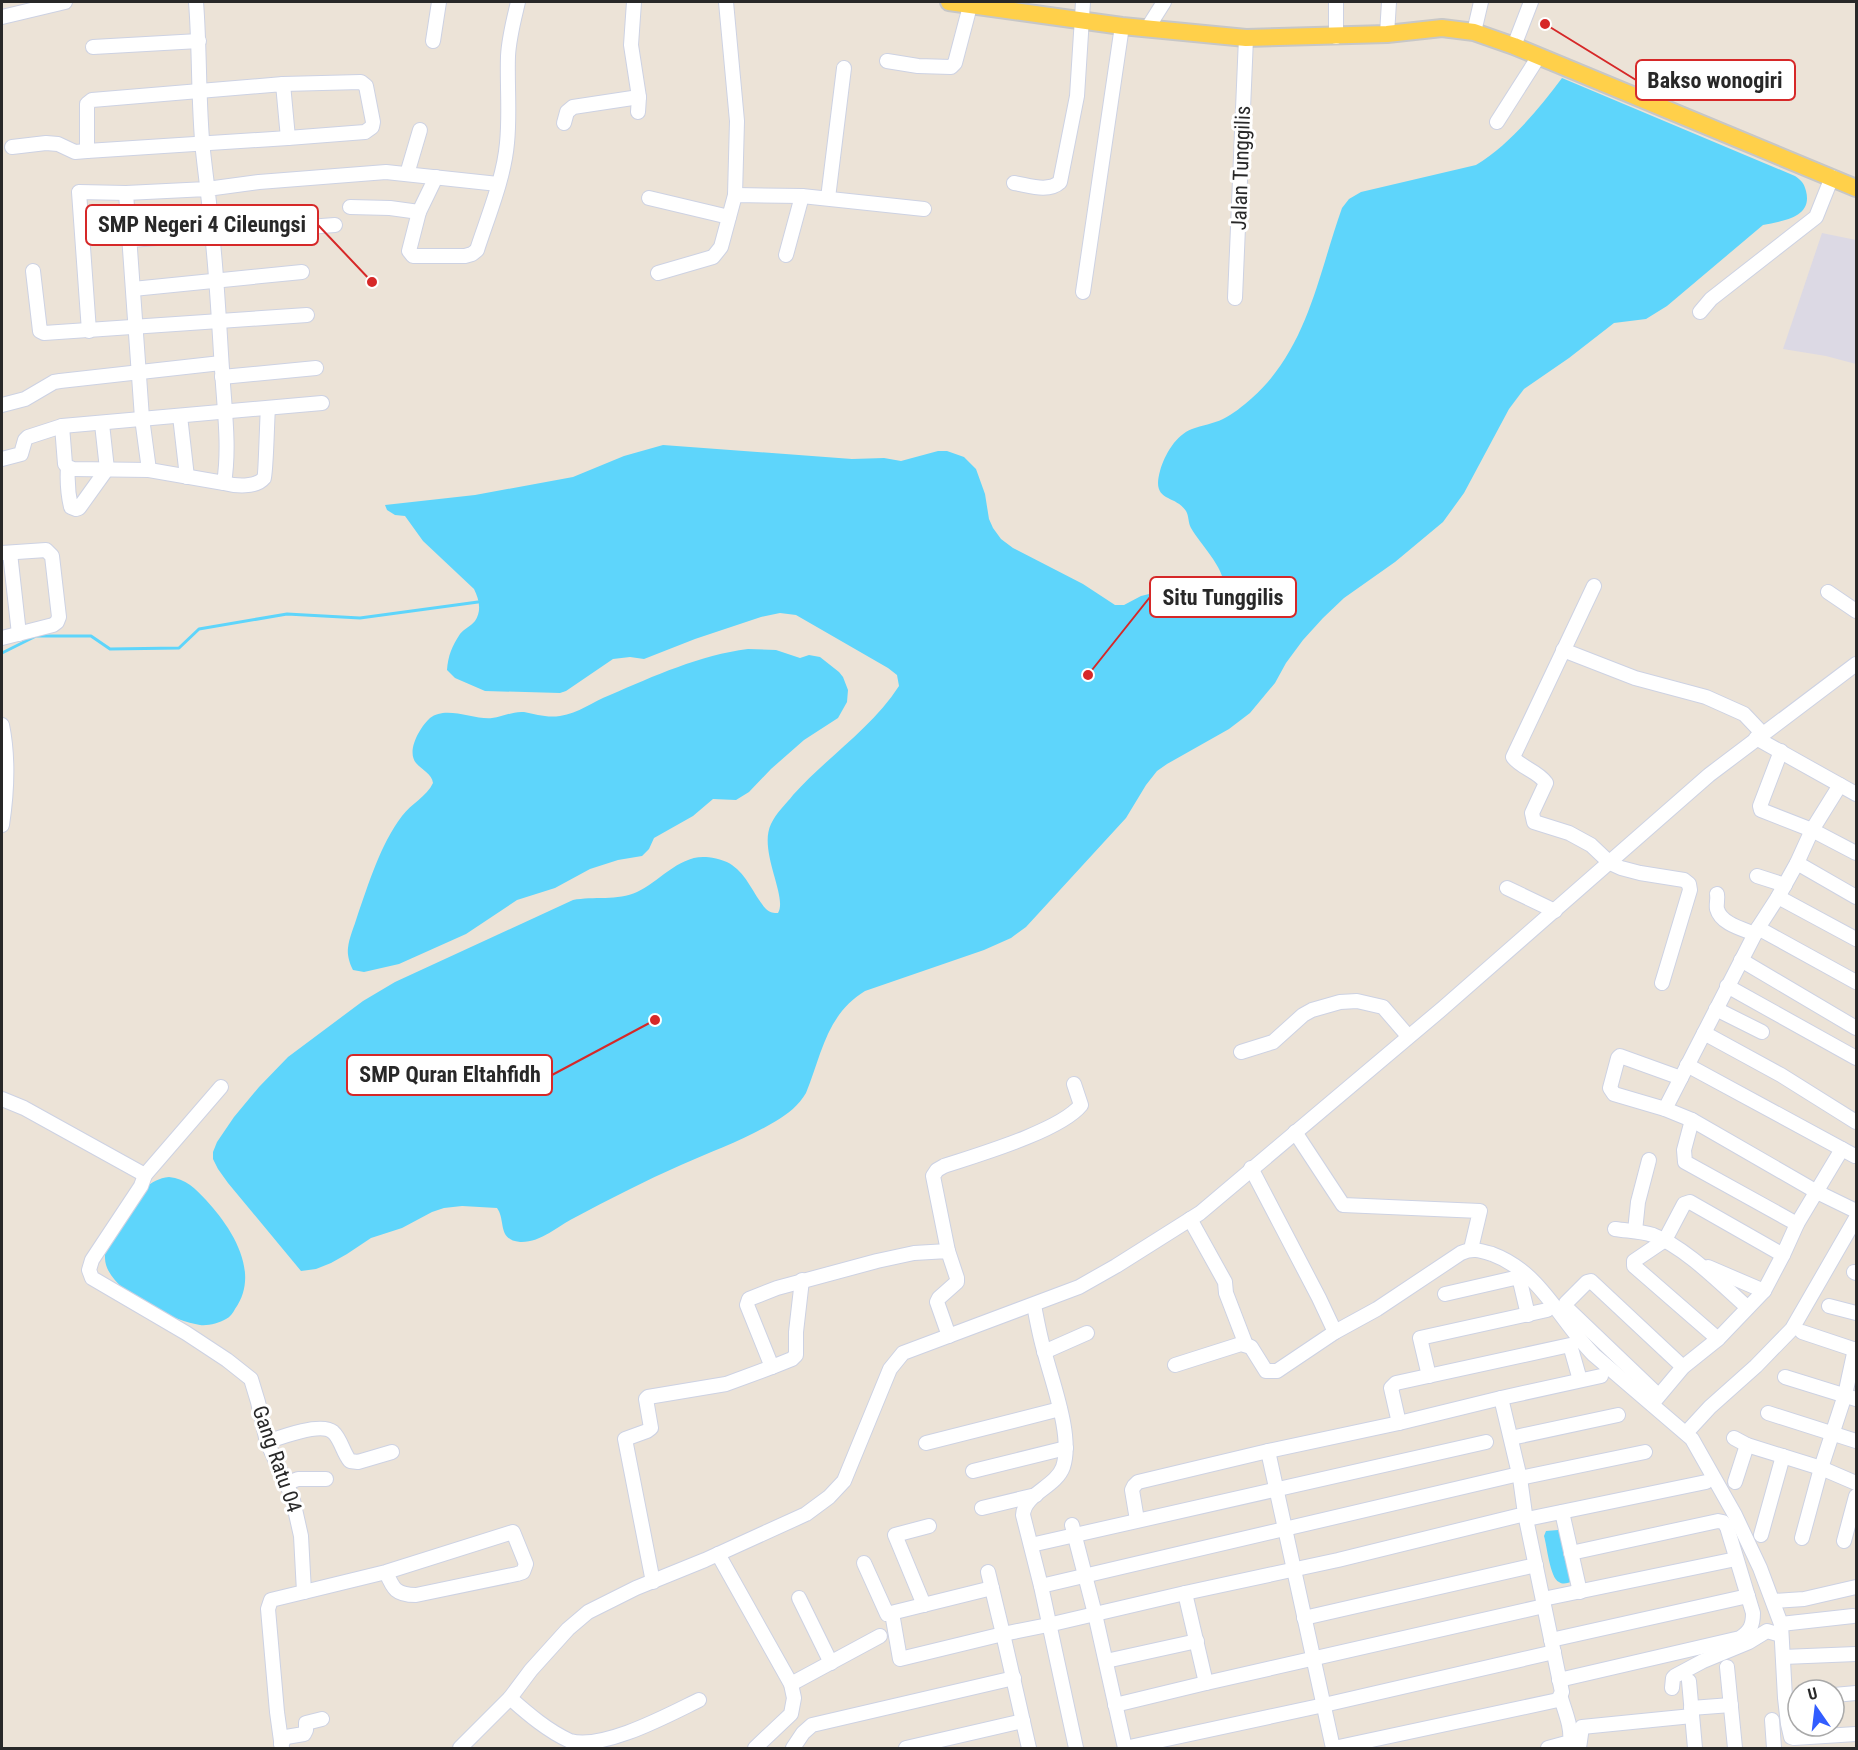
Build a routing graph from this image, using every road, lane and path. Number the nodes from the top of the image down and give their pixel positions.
1 (65, 2) edge
2 (196, 2) edge
3 (439, 2) edge
4 (518, 2) edge
5 (634, 2) edge
6 (726, 2) edge
7 (949, 2) edge
8 (1083, 2) edge
9 (1164, 2) edge
10 (1336, 2) edge
11 (1389, 2) edge
12 (1481, 2) edge
13 (1531, 2) edge
14 (970, 6) junction
15 (2, 17) edge
16 (1082, 19) junction
17 (1122, 26) junction
18 (1147, 29) junction
19 (1474, 32) junction
20 (1387, 34) junction
21 (1336, 37) junction
22 (1245, 38) junction
23 (199, 41) junction
24 (433, 41) dead end
25 (1514, 46) junction
26 (93, 47) dead end
27 (1539, 56) junction
28 (887, 61) dead end
29 (844, 68) dead end
30 (283, 84) junction
31 (198, 91) junction
32 (639, 97) junction
33 (638, 112) dead end
34 (1497, 122) dead end
35 (564, 123) dead end
36 (420, 130) dead end
37 (288, 138) junction
38 (202, 143) junction
39 (12, 147) dead end
40 (87, 151) junction
41 (407, 174) junction
42 (436, 177) junction
43 (1832, 177) junction
44 (1014, 183) dead end
45 (498, 184) junction
46 (1857, 188) edge
47 (207, 189) junction
48 (126, 193) junction
49 (735, 195) junction
50 (802, 196) junction
51 (649, 198) dead end
52 (828, 198) junction
53 (350, 207) dead end
54 (924, 209) dead end
55 (419, 212) junction
56 (729, 217) junction
57 (334, 225) dead end
58 (213, 234) junction
59 (130, 240) junction
60 (786, 255) dead end
61 (33, 271) dead end
62 (302, 272) dead end
63 (658, 273) dead end
64 (215, 279) junction
65 (133, 289) junction
66 (1083, 292) dead end
67 (1235, 298) dead end
68 (1700, 312) dead end
69 (307, 315) dead end
70 (218, 322) junction
71 (136, 327) junction
72 (89, 331) junction
73 (316, 368) dead end
74 (222, 370) junction
75 (139, 373) junction
76 (322, 403) dead end
77 (2, 405) edge
78 (268, 408) junction
79 (225, 412) junction
80 (180, 416) junction
81 (142, 418) junction
82 (102, 424) junction
83 (62, 426) junction
84 (2, 459) edge
85 (68, 467) junction
86 (107, 469) junction
87 (149, 470) junction
88 (188, 477) junction
89 (224, 483) junction
90 (6, 553) edge
91 (1594, 586) dead end
92 (1828, 592) dead end
93 (1857, 611) edge
94 (19, 634) junction
95 (2, 638) edge
96 (1563, 650) junction
97 (1857, 664) edge
98 (2, 725) edge
99 (1760, 736) junction
100 (1781, 751) junction
101 (1840, 785) junction
102 (1857, 794) edge
103 (2, 825) edge
104 (1812, 830) junction
105 (1857, 853) edge
106 (1610, 863) junction
107 (1797, 863) junction
108 (1757, 876) dead end
109 (1507, 888) dead end
110 (1781, 891) junction
111 (1718, 894) dead end
112 (1857, 897) edge
113 (1555, 910) junction
114 (1756, 931) junction
115 (1857, 939) edge
116 (1741, 960) junction
117 (1857, 982) edge
118 (1662, 984) dead end
119 (1728, 986) junction
120 (1716, 1009) junction
121 (1857, 1028) edge
122 (1704, 1032) junction
123 (1762, 1032) dead end
124 (1408, 1036) junction
125 (1241, 1052) dead end
126 (1857, 1058) edge
127 (1687, 1065) junction
128 (1680, 1078) junction
129 (1074, 1084) dead end
130 (221, 1087) dead end
131 (2, 1099) edge
132 (1665, 1109) junction
133 (1692, 1120) junction
134 (1856, 1122) edge
135 (1295, 1132) junction
136 (1649, 1160) dead end
137 (1251, 1168) junction
138 (145, 1175) junction
139 (1817, 1192) junction
140 (1857, 1211) edge
141 (1857, 1218) edge
142 (1190, 1219) junction
143 (1797, 1224) junction
144 (1615, 1229) dead end
145 (1635, 1232) junction
146 (1665, 1240) junction
147 (1471, 1249) junction
148 (948, 1251) junction
149 (1783, 1255) junction
150 (1695, 1262) junction
151 (802, 1280) junction
152 (1764, 1291) junction
153 (1445, 1294) dead end
154 (1034, 1305) junction
155 (1829, 1306) dead end
156 (1747, 1307) junction
157 (1546, 1311) dead end
158 (1857, 1313) edge
159 (1528, 1315) junction
160 (1335, 1332) junction
161 (1802, 1332) dead end
162 (1088, 1333) dead end
163 (949, 1336) junction
164 (1718, 1339) junction
165 (1246, 1345) junction
166 (1856, 1349) edge
167 (1044, 1352) junction
168 (1175, 1365) dead end
169 (772, 1367) junction
170 (1683, 1367) junction
171 (1429, 1376) junction
172 (1601, 1376) dead end
173 (1785, 1377) dead end
174 (1580, 1380) junction
175 (1851, 1397) edge
176 (1501, 1398) junction
177 (1655, 1400) junction
178 (1060, 1409) junction
179 (1768, 1413) dead end
180 (1618, 1415) dead end
181 (1399, 1423) junction
182 (1686, 1433) junction
183 (1833, 1433) junction
184 (1511, 1438) junction
185 (1734, 1438) dead end
186 (1857, 1441) edge
187 (267, 1442) junction
188 (1486, 1442) dead end
189 (926, 1443) dead end
190 (1747, 1445) junction
191 (1066, 1448) junction
192 (1268, 1451) junction
193 (392, 1452) dead end
194 (1645, 1452) dead end
195 (1783, 1456) junction
196 (1821, 1468) junction
197 (973, 1471) dead end
198 (1520, 1476) junction
199 (326, 1479) dead end
200 (1706, 1482) dead end
201 (1735, 1482) dead end
202 (287, 1483) junction
203 (1857, 1483) edge
204 (1275, 1490) junction
205 (1036, 1495) junction
206 (1857, 1496) edge
207 (982, 1508) dead end
208 (1562, 1512) junction
209 (1526, 1516) junction
210 (1137, 1520) junction
211 (929, 1526) dead end
212 (1284, 1529) junction
213 (1074, 1530) junction
214 (1761, 1535) dead end
215 (1802, 1538) dead end
216 (1844, 1541) dead end
217 (1031, 1545) junction
218 (1571, 1553) junction
219 (718, 1554) junction
220 (1736, 1559) junction
221 (864, 1563) dead end
222 (1536, 1565) junction
223 (1293, 1570) junction
224 (386, 1572) junction
225 (988, 1572) dead end
226 (1086, 1575) junction
227 (653, 1582) junction
228 (1041, 1586) junction
229 (1857, 1587) edge
230 (992, 1588) junction
231 (304, 1592) junction
232 (1580, 1592) junction
233 (1185, 1593) junction
234 (1748, 1596) junction
235 (799, 1598) dead end
236 (1773, 1601) junction
237 (1544, 1603) junction
238 (924, 1605) junction
239 (892, 1613) junction
240 (1095, 1614) junction
241 (1853, 1616) dead end
242 (1304, 1618) junction
243 (1048, 1625) junction
244 (1781, 1629) junction
245 (1003, 1634) junction
246 (880, 1636) dead end
247 (1197, 1641) junction
248 (1552, 1646) junction
249 (1857, 1654) edge
250 (1783, 1657) junction
251 (1106, 1660) junction
252 (1314, 1660) junction
253 (831, 1663) junction
254 (1727, 1667) dead end
255 (1014, 1678) junction
256 (1788, 1678) edge
257 (1559, 1680) junction
258 (1689, 1681) dead end
259 (1206, 1683) junction
260 (791, 1684) junction
261 (1672, 1688) dead end
262 (510, 1698) junction
263 (1560, 1698) junction
264 (699, 1700) dead end
265 (1115, 1705) junction
266 (1324, 1705) junction
267 (1731, 1705) junction
268 (1692, 1712) junction
269 (322, 1719) dead end
270 (1772, 1720) dead end
271 (1023, 1721) junction
272 (282, 1746) edge
273 (467, 1746) edge
274 (1576, 1747) edge
275 (1125, 1748) edge
276 (755, 1749) edge
277 (793, 1749) edge
278 (906, 1749) edge
279 (1029, 1749) edge
280 (1076, 1749) edge
281 (1333, 1749) edge
282 (1548, 1749) edge
283 (1695, 1749) edge
284 (1735, 1749) edge
285 (1774, 1749) edge

1 - 15 street
2 - 23 street
3 - 24 street
4 - 45 street
5 - 32 street
6 - 49 street
7 - 14 main road
8 - 16 street
9 - 18 street
10 - 21 street
11 - 20 street
12 - 19 street
13 - 25 street
14 - 16 main road
14 - 28 street
16 - 17 main road
16 - 44 street
17 - 18 main road
17 - 66 street
18 - 22 main road
19 - 20 main road
19 - 25 main road
20 - 21 main road
21 - 22 main road
22 - 67 street, Jalan Tunggilis
23 - 26 street
23 - 31 street
25 - 27 main road
27 - 34 street
27 - 43 main road
29 - 52 street
30 - 31 street
30 - 37 street
30 - 37 street
31 - 38 street
31 - 40 street
32 - 33 street
32 - 35 street
36 - 41 street
37 - 38 street
38 - 40 street
38 - 47 street
39 - 40 street
41 - 42 street
41 - 47 street
42 - 45 street
42 - 55 street
43 - 46 main road
43 - 68 street
45 - 55 street
47 - 48 street
47 - 58 street
48 - 59 street
48 - 72 street
49 - 50 street
49 - 56 street
50 - 52 street
50 - 60 street
51 - 56 street
52 - 54 street
53 - 55 street
56 - 63 street
57 - 58 street
58 - 59 street
58 - 64 street
59 - 65 street
61 - 72 street
62 - 64 street
64 - 65 street
64 - 70 street
65 - 71 street
69 - 70 street
70 - 71 street
70 - 74 street
71 - 72 street
71 - 75 street
73 - 74 street
74 - 75 street
74 - 79 street
75 - 77 street
75 - 81 street
76 - 78 street
78 - 79 street
78 - 89 street
79 - 80 street
79 - 89 street
80 - 81 street
80 - 88 street
81 - 82 street
81 - 87 street
82 - 83 street
82 - 86 street
83 - 84 street
83 - 85 street
85 - 86 street
85 - 86 street
86 - 87 street
87 - 88 street
88 - 89 street
90 - 94 street
90 - 94 street
91 - 96 street
92 - 93 street
94 - 95 street
96 - 99 street
96 - 106 street
97 - 99 street
98 - 103 street
99 - 100 street
99 - 106 street
100 - 101 street
100 - 104 street
101 - 102 street
101 - 104 street
104 - 105 street
104 - 107 street
106 - 113 street
106 - 118 street
107 - 110 street
107 - 112 street
108 - 110 street
109 - 113 street
110 - 114 street
110 - 115 street
111 - 114 street
113 - 124 street
114 - 116 street
114 - 117 street
116 - 119 street
116 - 121 street
119 - 120 street
119 - 126 street
120 - 122 street
120 - 123 street
122 - 127 street
122 - 134 street
124 - 125 street
124 - 135 street
127 - 128 street
127 - 139 street
128 - 132 street
128 - 132 street
129 - 148 street
130 - 138 street
131 - 138 street
132 - 133 street
133 - 139 street
133 - 143 street
135 - 137 street
135 - 147 street
136 - 145 street
137 - 142 street
137 - 160 street
138 - 187 street, Gang Ratu 04
139 - 140 street
139 - 143 street
141 - 182 street
142 - 154 street
142 - 165 street
143 - 149 street
144 - 145 street
145 - 146 street
146 - 149 street
146 - 150 street
146 - 164 street
147 - 160 street
147 - 177 street
148 - 151 street
148 - 163 street
149 - 152 street
150 - 152 street
150 - 156 street
151 - 169 street
151 - 169 street
152 - 156 street
153 - 159 street
154 - 163 street
154 - 167 street
155 - 158 street
156 - 164 street
157 - 159 street
159 - 171 street
160 - 165 street
161 - 166 street
162 - 167 street
163 - 219 street
164 - 170 street
165 - 168 street
166 - 175 street
167 - 178 street
169 - 227 street
170 - 177 street
170 - 177 street
171 - 174 street
171 - 181 street
172 - 174 street
173 - 175 street
174 - 176 street
175 - 183 street
176 - 181 street
176 - 184 street
177 - 182 street
178 - 189 street
178 - 191 street
179 - 183 street
180 - 184 street
181 - 192 street
182 - 236 street
183 - 186 street
183 - 196 street
184 - 198 street
185 - 190 street
187 - 193 street
187 - 202 street, Gang Ratu 04
188 - 204 street
190 - 195 street
190 - 201 street
191 - 197 street
191 - 205 street
192 - 204 street
192 - 210 street
194 - 198 street
195 - 196 street
195 - 214 street
196 - 203 street
196 - 215 street
198 - 209 street
198 - 212 street
199 - 202 street
200 - 208 street
202 - 231 street, Gang Ratu 04
204 - 210 street
204 - 212 street
205 - 207 street
205 - 217 street
206 - 216 street
208 - 209 street
208 - 218 street
209 - 222 street
209 - 223 street
210 - 213 street
211 - 238 street
212 - 223 street
212 - 226 street
213 - 217 street
213 - 226 street
217 - 228 street
218 - 220 street
218 - 232 street
219 - 227 street
219 - 260 street
220 - 232 street
220 - 234 street
221 - 239 street
222 - 237 street
222 - 242 street
223 - 233 street
223 - 242 street
224 - 224 street
224 - 231 street
225 - 230 street
226 - 228 street
226 - 240 street
227 - 262 street
228 - 243 street
229 - 236 street
230 - 238 street
230 - 245 street
231 - 272 street
232 - 237 street
233 - 240 street
233 - 247 street
234 - 248 street
234 - 257 street
235 - 253 street
236 - 244 street
237 - 248 street
237 - 252 street
238 - 239 street
239 - 245 street
240 - 243 street
240 - 251 street
241 - 244 street
242 - 252 street
243 - 245 street
243 - 280 street
244 - 250 street
244 - 261 street
245 - 255 street
246 - 253 street
247 - 251 street
247 - 259 street
248 - 257 street
248 - 266 street
249 - 250 street
250 - 256 street
251 - 265 street
252 - 259 street
252 - 266 street
253 - 260 street
254 - 267 street
255 - 271 street
255 - 277 street
257 - 263 street
258 - 268 street
259 - 265 street
260 - 276 street
262 - 264 street
262 - 273 street
263 - 281 street
263 - 282 street
265 - 275 street
266 - 275 street
266 - 281 street
267 - 268 street
267 - 284 street
268 - 274 street
268 - 283 street
269 - 272 street
270 - 285 street
271 - 278 street
271 - 279 street

